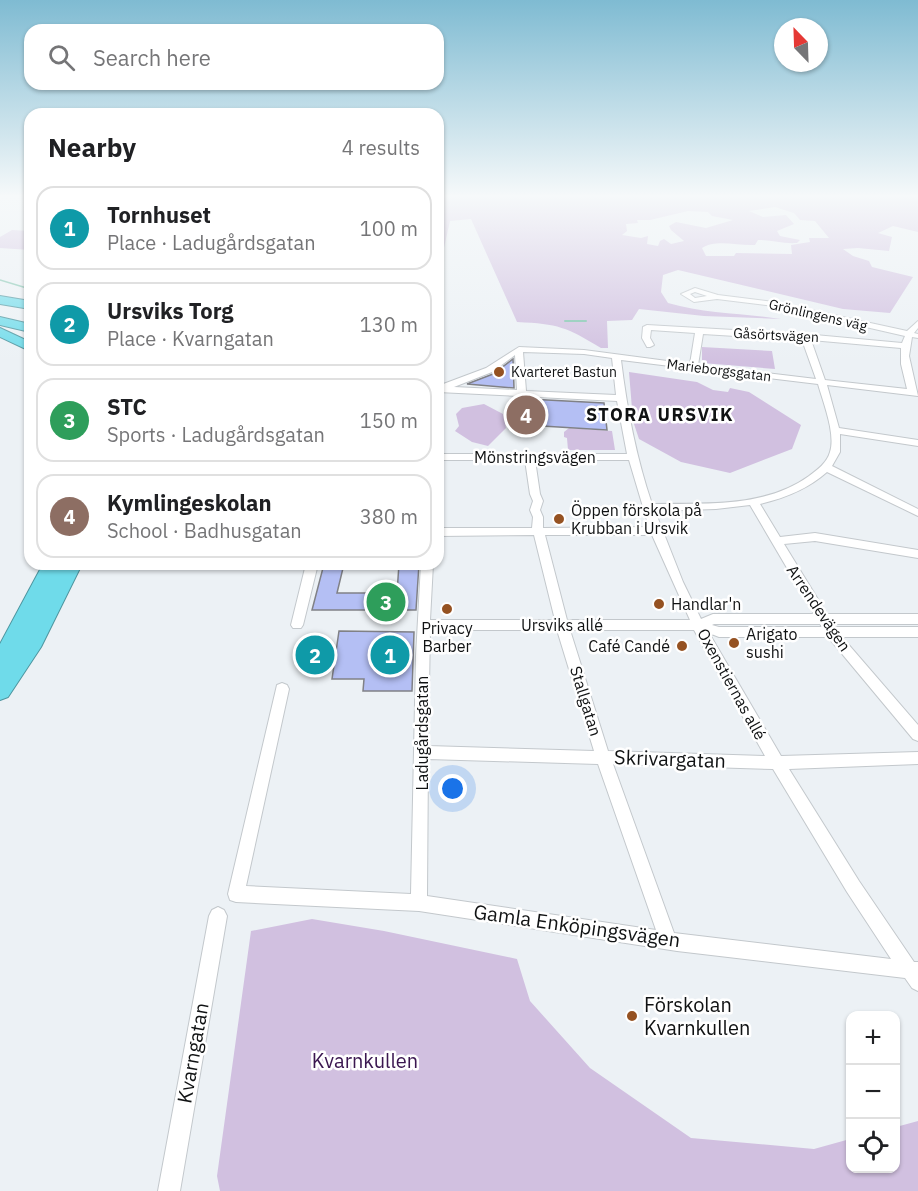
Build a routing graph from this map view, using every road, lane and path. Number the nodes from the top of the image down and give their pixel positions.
1 (692, 287) dead end
2 (0, 300) edge
3 (24, 304) edge
4 (0, 321) edge
5 (918, 323) edge
6 (24, 326) edge
7 (0, 330) edge
8 (699, 332) junction
9 (24, 334) edge
10 (804, 336) junction
11 (914, 336) edge
12 (24, 344) edge
13 (650, 345) dead end
14 (905, 346) junction
15 (519, 349) junction
16 (616, 356) junction
17 (694, 367) junction
18 (819, 381) junction
19 (444, 387) edge
20 (444, 389) edge
21 (915, 392) edge
22 (522, 393) junction
23 (619, 398) junction
24 (835, 430) junction
25 (918, 443) edge
26 (444, 457) edge
27 (530, 457) junction
28 (632, 457) junction
29 (826, 467) junction
30 (753, 501) junction
31 (649, 508) junction
32 (918, 513) edge
33 (657, 531) junction
34 (444, 532) edge
35 (539, 532) junction
36 (776, 541) junction
37 (918, 554) edge
38 (50, 570) edge
39 (69, 570) edge
40 (311, 570) edge
41 (427, 570) edge
42 (918, 619) edge
43 (824, 620) junction
44 (297, 625) dead end
45 (425, 625) junction
46 (562, 625) junction
47 (699, 625) junction
48 (741, 625) junction
49 (831, 632) junction
50 (918, 632) edge
51 (0, 662) edge
52 (282, 689) dead end
53 (0, 690) edge
54 (918, 735) edge
55 (423, 752) junction
56 (603, 757) junction
57 (918, 758) edge
58 (777, 763) junction
59 (420, 903) junction
60 (218, 916) dead end
61 (668, 940) junction
62 (915, 975) edge
63 (169, 1191) edge

1 - 11 street, Grönlingens väg
2 - 3 highway
4 - 6 highway
5 - 11 street
7 - 9 highway
7 - 12 highway
8 - 10 street, Gåsörtsvägen
8 - 13 street, Gåsörtsvägen
8 - 17 street
10 - 14 street, Gåsörtsvägen
10 - 18 street
11 - 14 street
14 - 21 street
15 - 16 street, Marieborgsgatan
15 - 19 street
15 - 22 street
16 - 17 street, Marieborgsgatan
16 - 23 street, Oxenstiernas allé
17 - 18 street, Marieborgsgatan
18 - 21 street, Marieborgsgatan
18 - 24 street
20 - 22 street
22 - 23 street
23 - 28 street, Oxenstiernas allé
24 - 25 street
24 - 29 street
26 - 27 street, Mönstringsvägen
27 - 28 street, Mönstringsvägen
27 - 35 street, Stallgatan
28 - 31 street, Oxenstiernas allé
29 - 30 street
29 - 32 street
30 - 31 street
30 - 36 street, Arrendevägen
31 - 33 street, Oxenstiernas allé
33 - 35 street
33 - 47 street, Oxenstiernas allé
34 - 35 street
35 - 46 street, Stallgatan
36 - 37 street
36 - 43 street, Arrendevägen
38 - 51 highway
39 - 53 highway
40 - 44 street
41 - 45 street, Ladugårdsgatan
42 - 43 street, Ursviks allé
43 - 48 street, Ursviks allé
43 - 49 street, Arrendevägen
45 - 46 street, Ursviks allé
45 - 55 street, Ladugårdsgatan
46 - 47 street, Ursviks allé
46 - 56 street, Stallgatan
47 - 48 street, Ursviks allé
47 - 58 street, Oxenstiernas allé
48 - 49 street, Ursviks allé
49 - 50 street, Ursviks allé
49 - 54 street, Arrendevägen
52 - 59 street, Gamla Enköpingsvägen
55 - 56 street, Skrivargatan
55 - 59 street, Ladugårdsgatan
56 - 58 street, Skrivargatan
56 - 61 street, Stallgatan
57 - 58 street, Skrivargatan
58 - 62 street, Oxenstiernas allé
59 - 61 street, Gamla Enköpingsvägen
60 - 63 street, Kvarngatan
61 - 62 street, Gamla Enköpingsvägen

